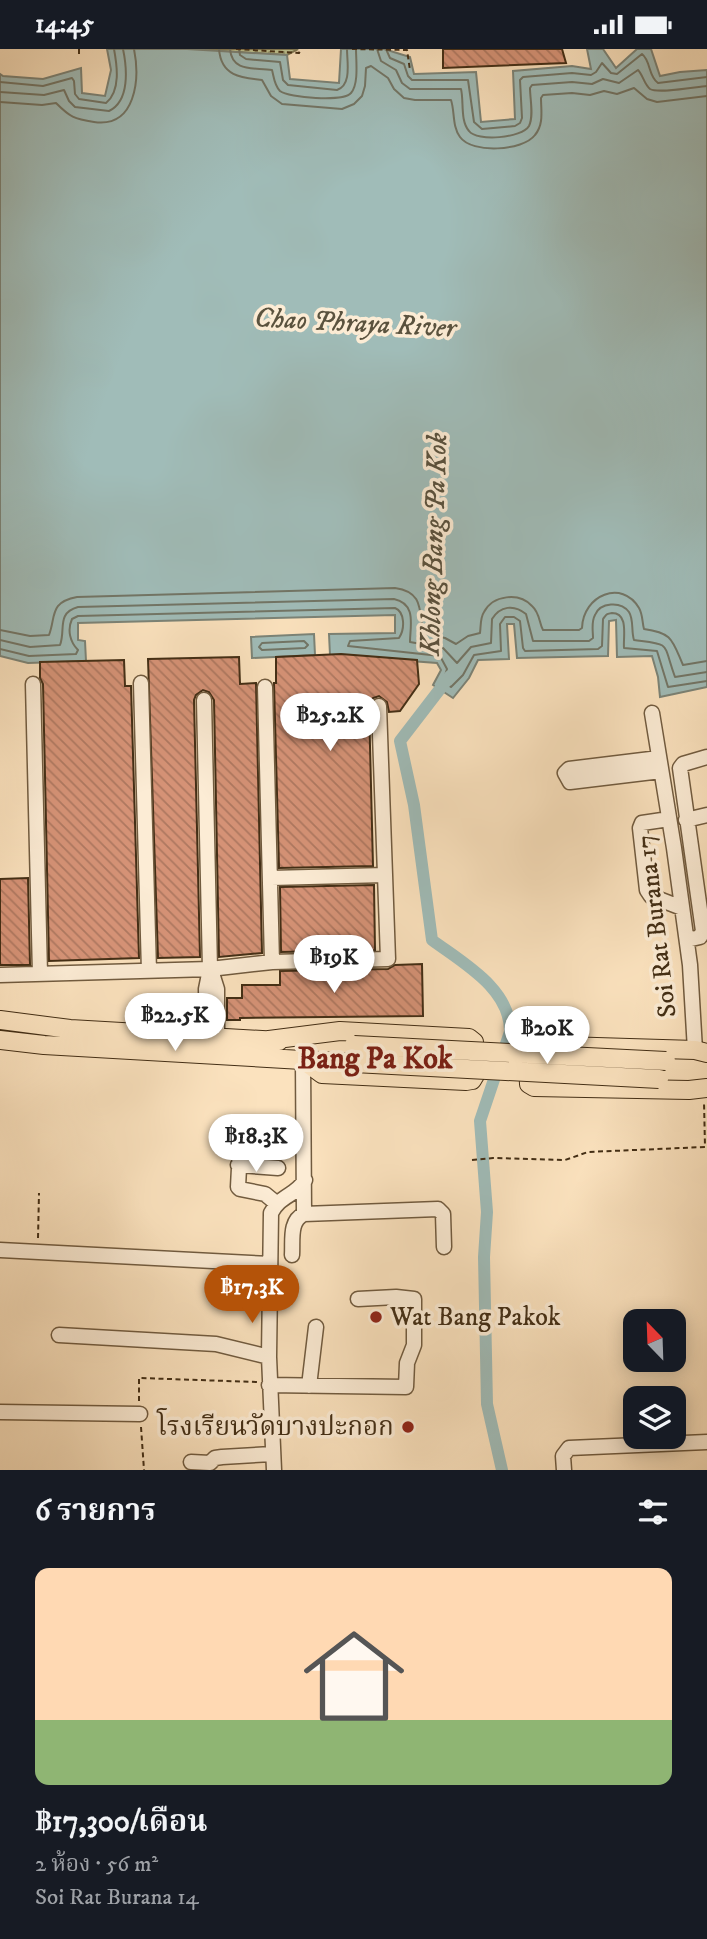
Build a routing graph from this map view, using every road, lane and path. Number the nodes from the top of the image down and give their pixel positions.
1 (79, 49) edge
2 (236, 49) edge
3 (302, 49) edge
4 (352, 49) edge
5 (79, 54) dead end
6 (410, 70) dead end
7 (141, 683) dead end
8 (33, 684) dead end
9 (265, 687) dead end
10 (204, 700) dead end
11 (379, 706) dead end
12 (652, 713) dead end
13 (707, 757) edge
14 (660, 765) junction
15 (707, 815) edge
16 (669, 819) junction
17 (686, 820) junction
18 (384, 875) junction
19 (271, 878) junction
20 (702, 894) edge
21 (682, 908) junction
22 (687, 940) junction
23 (272, 962) junction
24 (211, 969) junction
25 (149, 971) junction
26 (40, 974) junction
27 (0, 975) edge
28 (0, 1020) edge
29 (211, 1036) junction
30 (0, 1040) edge
31 (269, 1040) junction
32 (354, 1054) junction
33 (703, 1055) edge
34 (303, 1060) junction
35 (706, 1085) edge
36 (280, 1143) dead end
37 (472, 1160) dead end
38 (238, 1165) junction
39 (278, 1168) dead end
40 (305, 1180) junction
41 (39, 1193) dead end
42 (276, 1203) junction
43 (304, 1214) junction
44 (444, 1247) dead end
45 (0, 1250) edge
46 (38, 1250) junction
47 (292, 1255) dead end
48 (270, 1264) junction
49 (358, 1299) dead end
50 (316, 1327) dead end
51 (59, 1335) dead end
52 (269, 1357) junction
53 (269, 1384) junction
54 (309, 1386) junction
55 (0, 1412) edge
56 (140, 1414) junction
57 (707, 1443) edge
58 (272, 1454) junction
59 (191, 1462) dead end
60 (144, 1470) edge
61 (274, 1470) edge
62 (564, 1470) edge

1 - 5 path
2 - 3 path
4 - 6 path
7 - 25 street
8 - 26 street
9 - 19 street
10 - 24 street
11 - 18 street
12 - 14 street, Soi Rat Burana 17
13 - 17 street
14 - 14 street
14 - 16 street, Soi Rat Burana 17
15 - 17 street
16 - 21 street, Soi Rat Burana 17
16 - 21 street
17 - 20 street
18 - 19 street
18 - 23 street
19 - 23 street
20 - 22 street
21 - 22 street, Soi Rat Burana 17
22 - 33 street, Soi Rat Burana 17
23 - 24 street
24 - 25 street
24 - 29 street
25 - 26 street
26 - 27 street
28 - 29 main road
29 - 31 main road
30 - 34 main road
31 - 32 main road
31 - 34 main road
32 - 33 main road, bridge
32 - 34 main road
32 - 35 main road, bridge
33 - 35 main road
34 - 40 street
35 - 37 path
36 - 38 street
38 - 39 street
38 - 42 street
40 - 42 street
40 - 43 street
41 - 46 path
42 - 48 street
43 - 44 street
43 - 47 street
45 - 46 street
46 - 48 street
48 - 52 street
49 - 54 street
50 - 54 street
51 - 52 street
52 - 53 street
53 - 54 street
53 - 56 path
53 - 58 street
55 - 56 street
56 - 60 path
57 - 62 street
58 - 59 street
58 - 61 street

